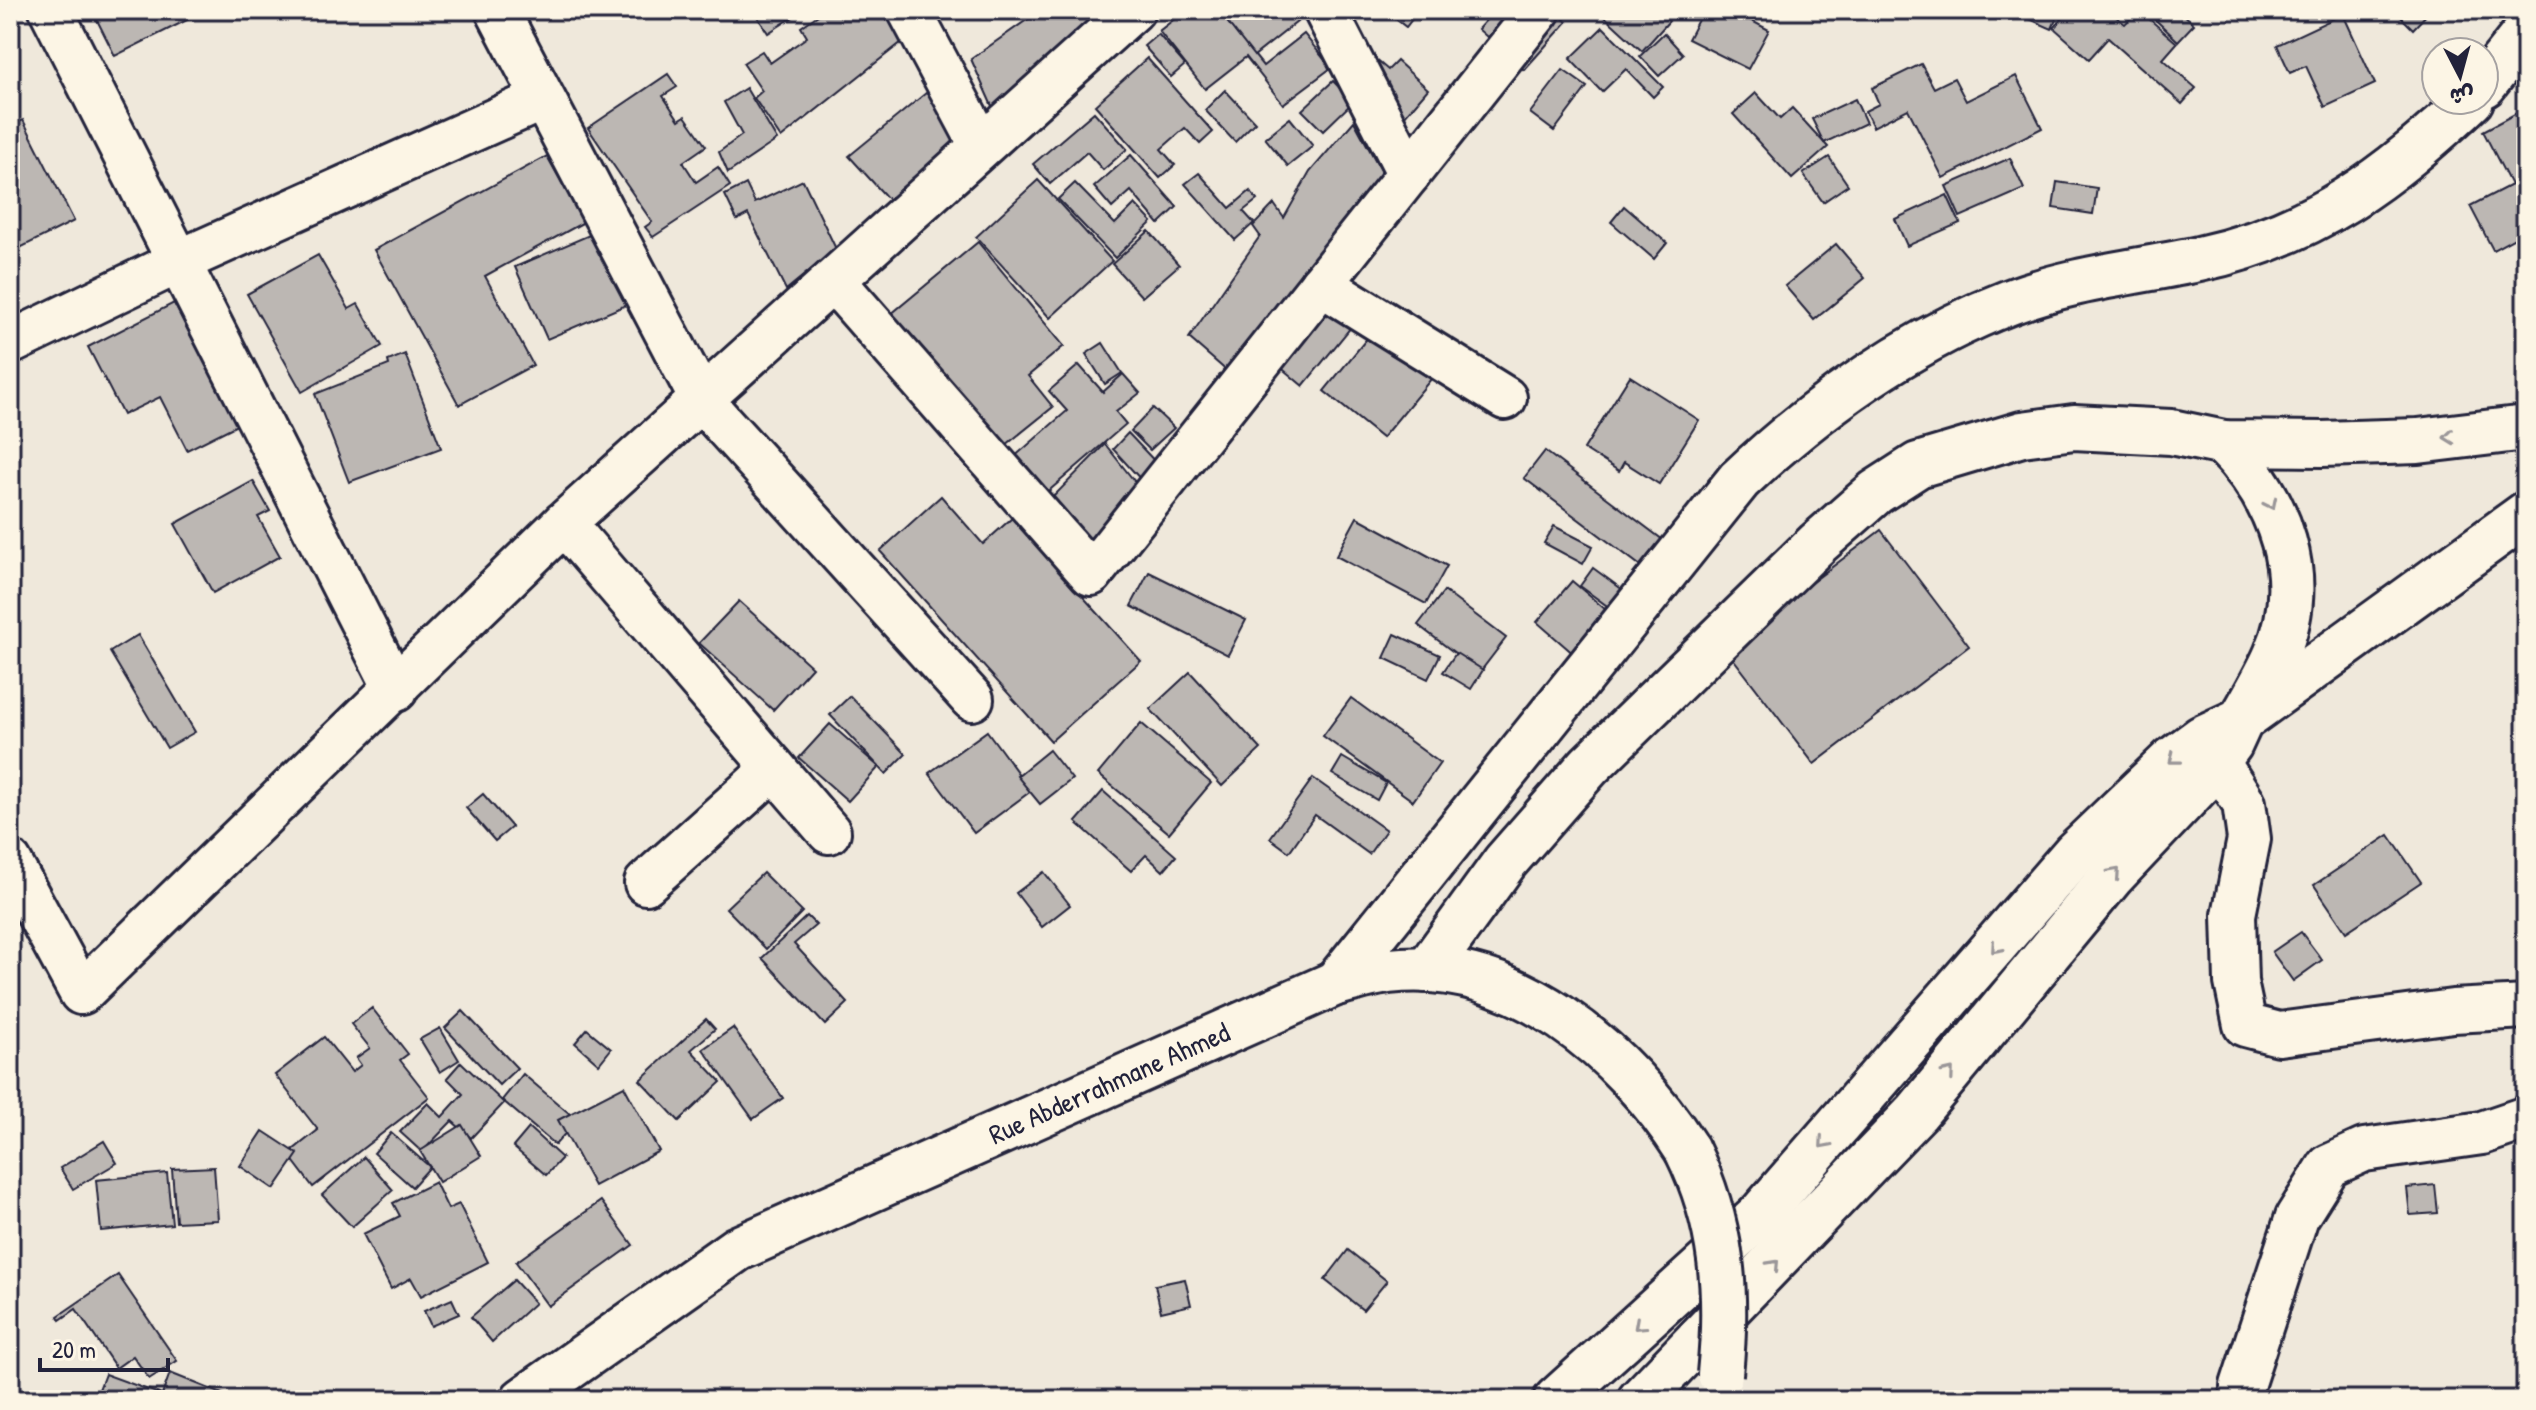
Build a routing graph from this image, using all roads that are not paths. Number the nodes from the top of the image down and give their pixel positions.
1 (51, 10) edge
2 (497, 10) edge
3 (909, 10) edge
4 (1133, 10) edge
5 (1325, 10) edge
6 (1539, 10) edge
7 (2526, 32) edge
8 (2500, 65) edge
9 (542, 99) junction
10 (2454, 116) edge
11 (981, 145) junction
12 (1409, 174) junction
13 (180, 261) junction
14 (834, 281) junction
15 (1321, 284) junction
16 (10, 343) edge
17 (1505, 398) dead end
18 (702, 401) junction
19 (2526, 428) edge
20 (2224, 443) junction
21 (2526, 514) edge
22 (564, 523) junction
23 (396, 690) junction
24 (972, 699) dead end
25 (2241, 720) junction
26 (2218, 762) junction
27 (774, 768) junction
28 (829, 832) dead end
29 (10, 862) edge
30 (646, 883) dead end
31 (1427, 970) junction
32 (1336, 983) junction
33 (2526, 1007) edge
34 (2526, 1118) edge
35 (1717, 1387) edge
36 (523, 1400) edge
37 (1556, 1400) edge
38 (1640, 1400) edge
39 (2242, 1400) edge

1 - 13 street
2 - 9 street
3 - 11 street
4 - 11 street
5 - 12 street
6 - 12 street
7 - 8 main road
9 - 13 street
9 - 18 street
10 - 32 main road
11 - 14 street
12 - 15 street
13 - 16 street
13 - 23 street
14 - 15 street
14 - 18 street
15 - 17 street
18 - 22 street
18 - 24 street
19 -> 20 main road
20 -> 25 main road
20 - 31 main road
21 - 25 main road
22 - 23 street
22 - 27 street
23 - 29 street
25 - 26 main road
25 -> 37 main road
26 - 33 street
38 -> 26 main road
27 - 28 street
27 - 30 street
31 - 32 main road, Rue Abderrahmane Ahmed
31 - 35 main road, Rue Abderrahmane Ahmed, bridge
32 - 36 main road, Rue Abderrahmane Ahmed
34 - 39 street

